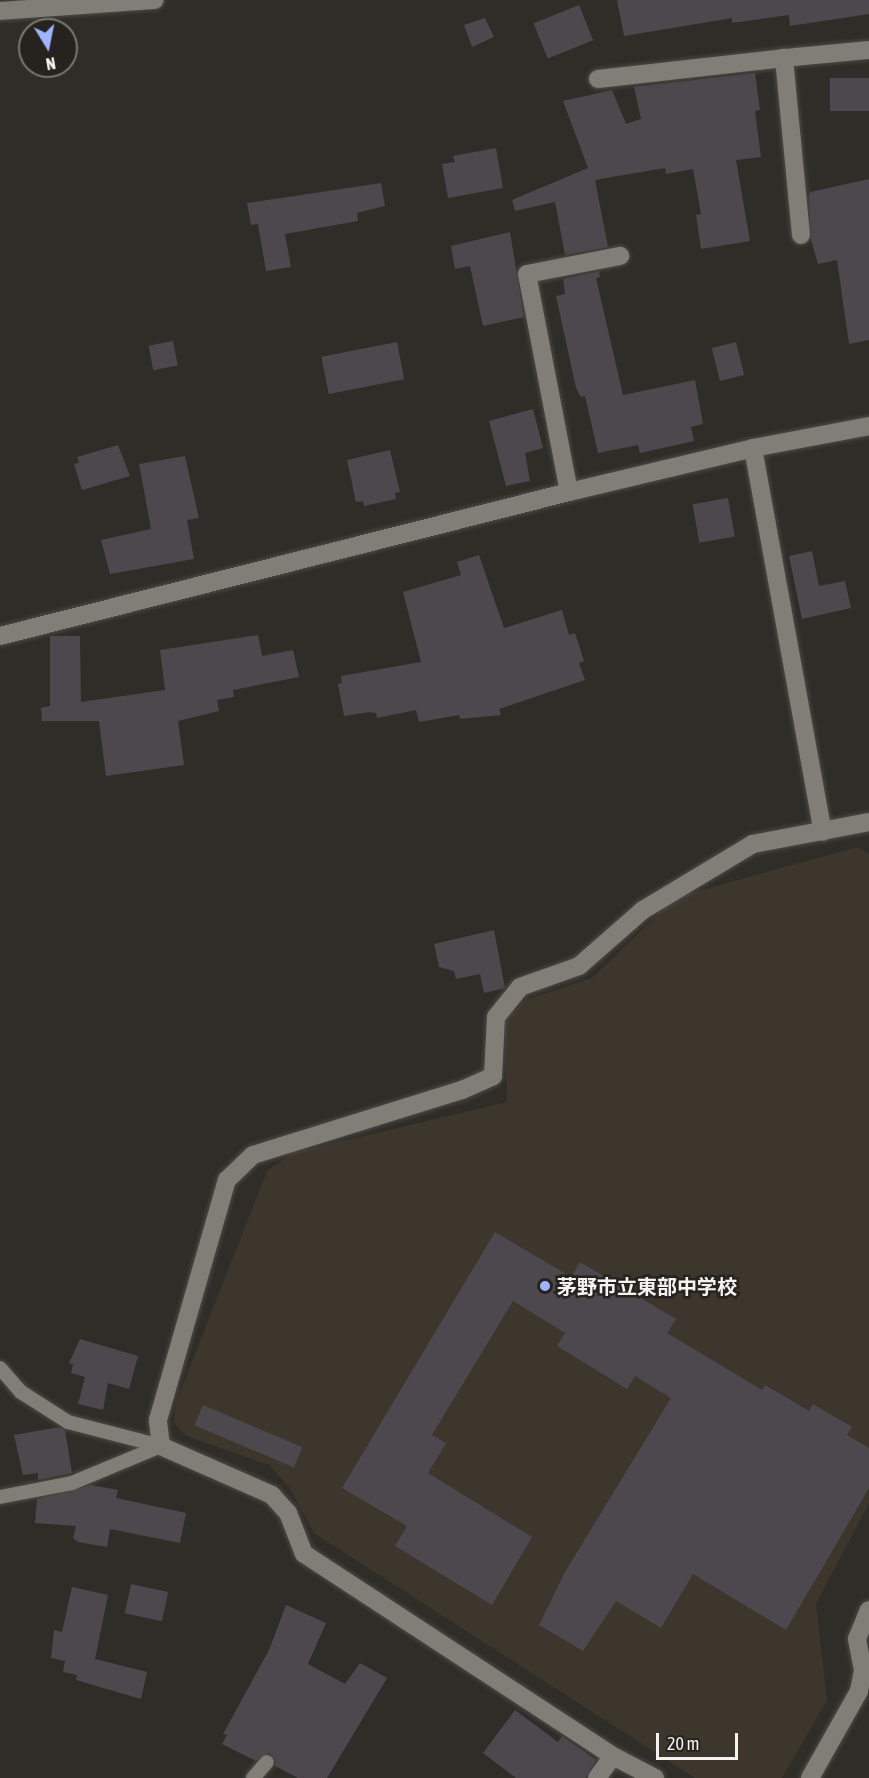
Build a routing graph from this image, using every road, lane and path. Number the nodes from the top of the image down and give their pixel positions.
1 (155, 0) edge
2 (0, 11) edge
3 (869, 50) edge
4 (784, 58) junction
5 (598, 79) dead end
6 (801, 235) dead end
7 (620, 256) dead end
8 (869, 426) edge
9 (753, 448) junction
10 (569, 492) junction
11 (0, 636) edge
12 (869, 822) edge
13 (823, 832) junction
14 (0, 1368) edge
15 (161, 1446) junction
16 (0, 1497) edge
17 (869, 1610) edge
18 (613, 1756) junction
19 (267, 1762) dead end
20 (253, 1778) edge
21 (597, 1778) edge
22 (655, 1778) edge
23 (810, 1778) edge

1 - 2 street
3 - 4 street
4 - 5 street
4 - 6 street
7 - 10 street
8 - 9 street
9 - 10 street
9 - 13 street
10 - 11 street
12 - 13 street
13 - 15 street
14 - 15 lane
15 - 16 lane
15 - 18 street
17 - 23 street
18 - 21 street
18 - 22 street
19 - 20 lane

